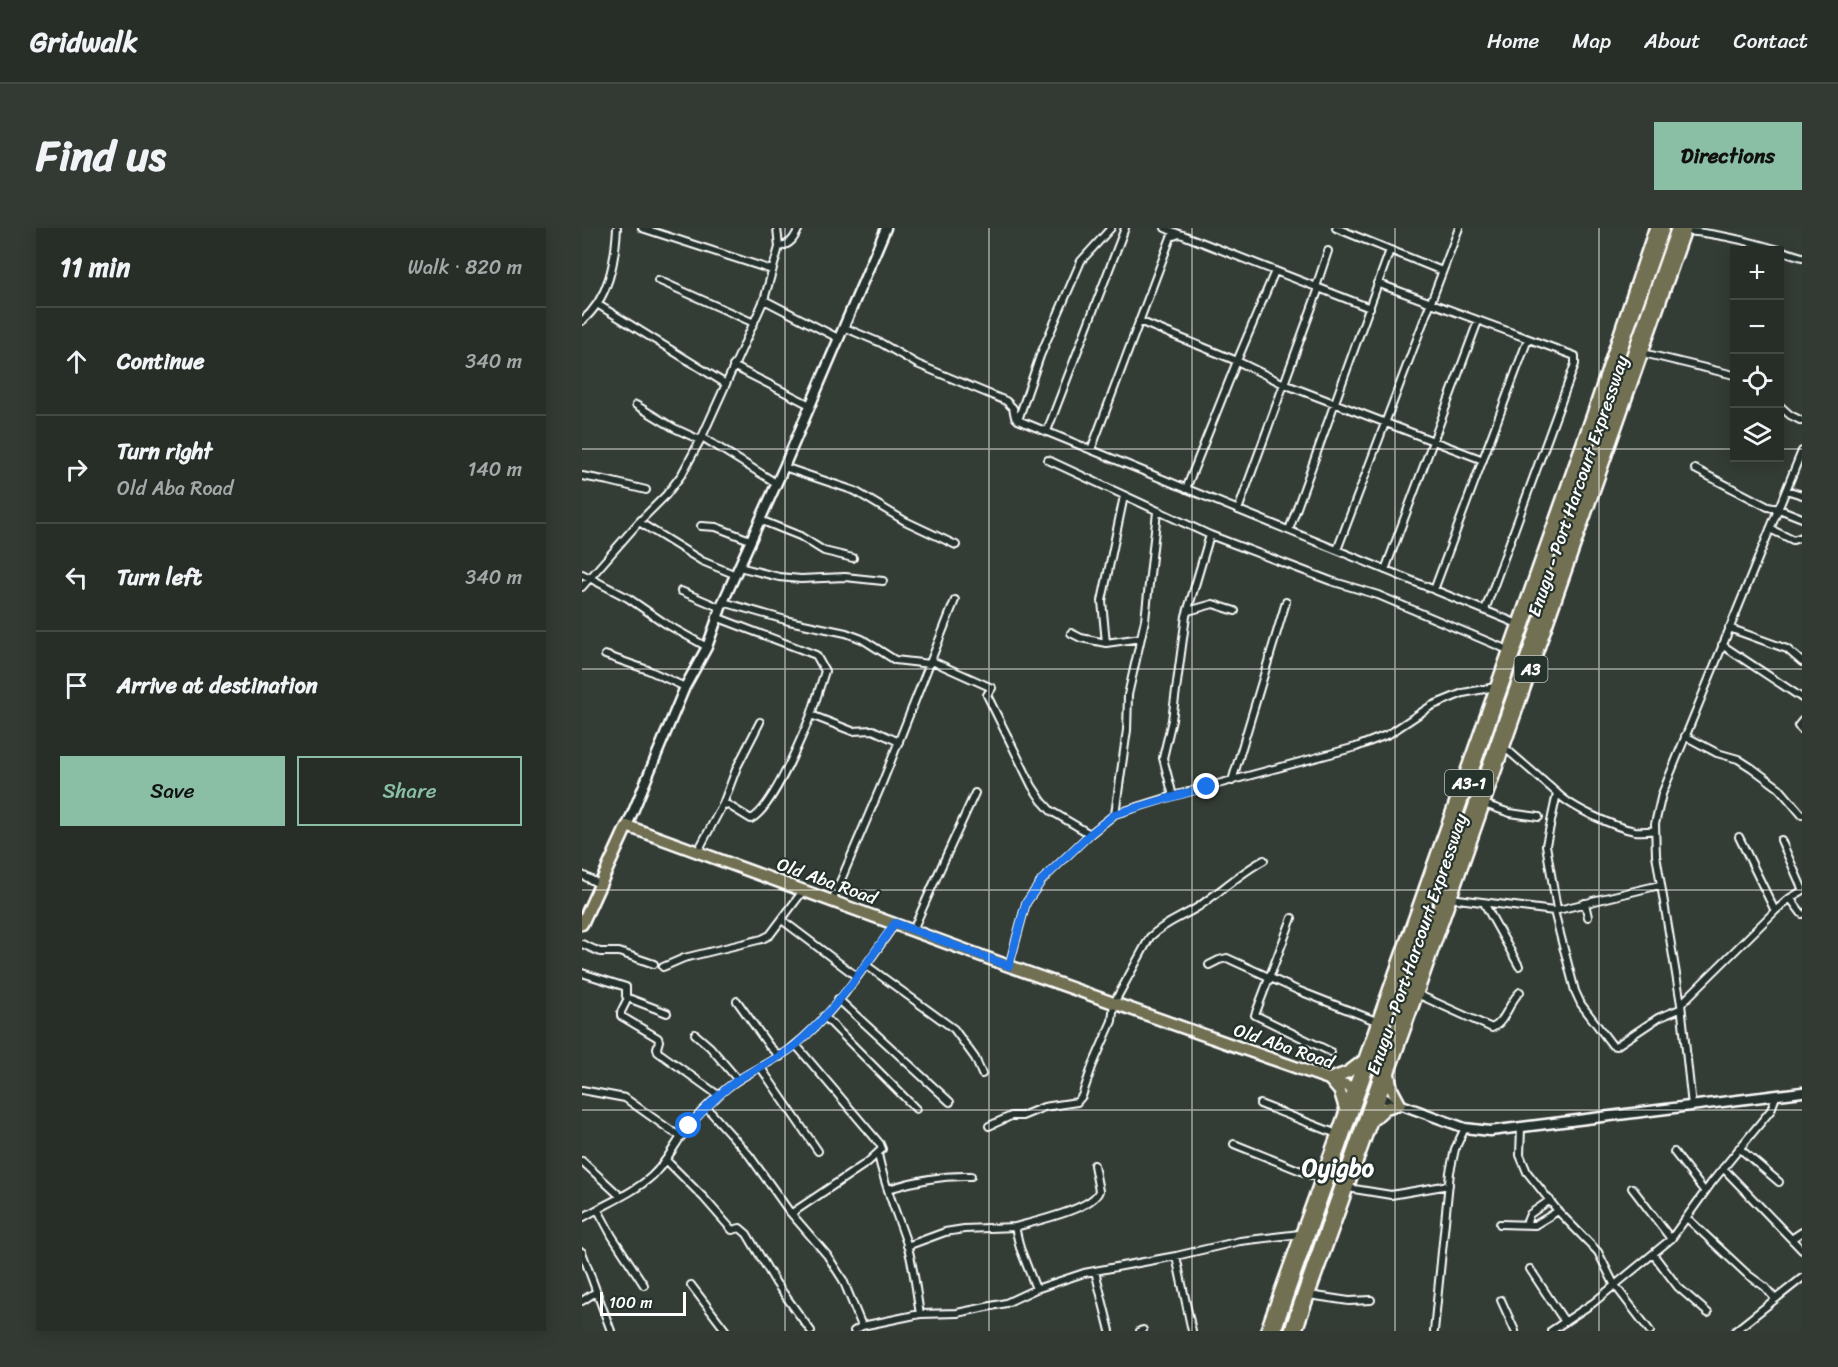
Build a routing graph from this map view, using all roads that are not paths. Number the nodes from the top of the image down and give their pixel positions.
1 (617, 228) edge
2 (642, 228) edge
3 (777, 228) edge
4 (799, 228) edge
5 (886, 228) edge
6 (1111, 228) edge
7 (1125, 228) edge
8 (1165, 228) edge
9 (1336, 228) edge
10 (1459, 228) edge
11 (1659, 230) edge
12 (1681, 233) edge
13 (1179, 234) junction
14 (779, 247) junction
15 (1390, 250) junction
16 (1328, 251) dead end
17 (1802, 257) edge
18 (772, 270) junction
19 (1275, 271) junction
20 (1442, 271) junction
21 (658, 280) dead end
22 (1377, 283) junction
23 (1318, 288) junction
24 (764, 300) junction
25 (597, 304) junction
26 (1430, 304) junction
27 (1370, 308) junction
28 (582, 321) edge
29 (1139, 321) junction
30 (1478, 321) junction
31 (754, 322) junction
32 (843, 327) junction
33 (838, 338) junction
34 (1528, 339) junction
35 (1643, 353) junction
36 (1237, 361) junction
37 (734, 366) junction
38 (1730, 374) edge
39 (726, 384) junction
40 (1284, 384) junction
41 (1335, 404) junction
42 (636, 405) dead end
43 (810, 405) junction
44 (1782, 408) edge
45 (1018, 420) junction
46 (1802, 421) edge
47 (1385, 422) junction
48 (1047, 431) junction
49 (701, 439) junction
50 (1433, 442) junction
51 (1091, 450) junction
52 (1802, 452) edge
53 (1048, 460) dead end
54 (1483, 460) junction
55 (784, 467) junction
56 (1695, 469) dead end
57 (582, 476) edge
58 (776, 483) junction
59 (1574, 484) junction
60 (1186, 489) junction
61 (1587, 489) junction
62 (646, 490) dead end
63 (1786, 490) junction
64 (1802, 495) edge
65 (1124, 496) junction
66 (1779, 508) junction
67 (1238, 510) junction
68 (1157, 512) junction
69 (1802, 518) edge
70 (760, 520) junction
71 (639, 522) junction
72 (701, 526) dead end
73 (1289, 530) junction
74 (1770, 530) junction
75 (1210, 535) junction
76 (1802, 537) edge
77 (750, 540) junction
78 (956, 545) dead end
79 (1337, 550) junction
80 (853, 558) dead end
81 (1386, 570) junction
82 (737, 571) junction
83 (582, 574) edge
84 (590, 578) junction
85 (883, 581) dead end
86 (582, 587) edge
87 (1434, 590) junction
88 (681, 591) dead end
89 (955, 600) dead end
90 (1286, 602) dead end
91 (722, 605) junction
92 (1485, 610) junction
93 (1234, 611) dead end
94 (1188, 612) junction
95 (716, 617) junction
96 (1518, 624) junction
97 (1729, 628) junction
98 (1071, 633) dead end
99 (1141, 638) junction
100 (1106, 643) junction
101 (1722, 645) junction
102 (707, 647) junction
103 (1508, 650) junction
104 (605, 655) dead end
105 (931, 662) junction
106 (1802, 662) edge
107 (685, 687) junction
108 (1494, 687) junction
109 (1802, 698) edge
110 (811, 715) junction
111 (760, 722) dead end
112 (1802, 722) edge
113 (1802, 730) edge
114 (1685, 735) junction
115 (899, 742) junction
116 (1504, 746) junction
117 (1232, 781) junction
118 (975, 793) dead end
119 (1557, 793) junction
120 (1173, 796) junction
121 (723, 804) junction
122 (1484, 804) junction
123 (1115, 814) junction
124 (1802, 815) edge
125 (1539, 817) dead end
126 (627, 826) junction
127 (1655, 831) junction
128 (1090, 834) junction
129 (1739, 837) dead end
130 (1781, 840) dead end
131 (698, 851) junction
132 (1264, 860) dead end
133 (582, 875) edge
134 (599, 884) junction
135 (1660, 885) junction
136 (1802, 889) edge
137 (803, 891) junction
138 (1450, 897) junction
139 (1790, 898) junction
140 (832, 901) junction
141 (1484, 903) junction
142 (1585, 903) junction
143 (1556, 910) junction
144 (1775, 911) junction
145 (1802, 914) edge
146 (1588, 917) dead end
147 (1292, 918) dead end
148 (782, 920) junction
149 (895, 923) junction
150 (582, 924) edge
151 (913, 930) junction
152 (582, 944) edge
153 (654, 964) dead end
154 (866, 965) junction
155 (1209, 965) dead end
156 (1009, 966) junction
157 (1519, 966) dead end
158 (663, 967) dead end
159 (582, 973) edge
160 (856, 976) junction
161 (1269, 976) junction
162 (1520, 992) dead end
163 (1417, 994) junction
164 (628, 998) junction
165 (838, 999) junction
166 (737, 1001) dead end
167 (1114, 1003) junction
168 (1680, 1006) junction
169 (666, 1014) dead end
170 (824, 1016) junction
171 (1376, 1021) junction
172 (695, 1034) dead end
173 (796, 1045) junction
174 (1331, 1052) dead end
175 (780, 1057) junction
176 (1364, 1060) junction
177 (761, 1068) junction
178 (982, 1074) dead end
179 (1389, 1074) junction
180 (1329, 1079) junction
181 (738, 1080) junction
182 (1354, 1088) junction
183 (582, 1090) edge
184 (1802, 1092) edge
185 (718, 1095) junction
186 (1776, 1096) junction
187 (1380, 1097) junction
188 (950, 1102) dead end
189 (1260, 1104) dead end
190 (1400, 1104) junction
191 (1692, 1106) junction
192 (707, 1108) junction
193 (916, 1109) dead end
194 (1346, 1112) junction
195 (1372, 1121) junction
196 (989, 1125) dead end
197 (1465, 1128) junction
198 (1521, 1128) junction
199 (1337, 1134) junction
200 (682, 1136) junction
201 (1234, 1144) dead end
202 (1739, 1148) junction
203 (818, 1151) dead end
204 (1674, 1152) dead end
205 (878, 1154) junction
206 (582, 1161) edge
207 (667, 1161) junction
208 (1094, 1165) dead end
209 (1723, 1168) junction
210 (971, 1176) dead end
211 (1322, 1179) junction
212 (1779, 1182) dead end
213 (1449, 1185) junction
214 (1348, 1188) junction
215 (1632, 1188) dead end
216 (888, 1189) junction
217 (1705, 1192) junction
218 (620, 1196) junction
219 (1550, 1200) junction
220 (598, 1210) junction
221 (1558, 1211) junction
222 (792, 1213) junction
223 (582, 1218) edge
224 (1687, 1218) junction
225 (1500, 1224) dead end
226 (1526, 1224) junction
227 (1015, 1227) junction
228 (1802, 1232) edge
229 (1300, 1234) junction
230 (1793, 1238) junction
231 (1671, 1239) junction
232 (907, 1246) junction
233 (1802, 1250) edge
234 (582, 1252) edge
235 (1653, 1254) junction
236 (1176, 1256) junction
237 (1530, 1269) dead end
238 (1095, 1271) junction
239 (1802, 1278) edge
240 (1614, 1284) junction
241 (645, 1285) dead end
242 (691, 1285) dead end
243 (1036, 1289) junction
244 (596, 1292) junction
245 (1309, 1295) junction
246 (1775, 1299) junction
247 (1371, 1300) dead end
248 (1501, 1300) dead end
249 (582, 1301) edge
250 (1708, 1313) dead end
251 (920, 1314) junction
252 (1565, 1322) junction
253 (862, 1326) junction
254 (611, 1331) edge
255 (726, 1331) edge
256 (811, 1331) edge
257 (854, 1331) edge
258 (1110, 1331) edge
259 (1192, 1331) edge
260 (1266, 1331) edge
261 (1275, 1331) edge
262 (1290, 1331) edge
263 (1296, 1331) edge
264 (1434, 1331) edge
265 (1515, 1331) edge
266 (1551, 1331) edge
267 (1650, 1331) edge
268 (1735, 1331) edge

1 - 25 street
2 - 18 street
3 - 14 street
4 - 14 street
5 - 32 street
6 - 45 street
7 - 48 street
8 - 13 street
9 - 15 street
10 - 20 street
11 - 59 main road, Enugu - Port Harcourt Expressway / A3-1
11 - 96 main road, Enugu - Port Harcourt Expressway / A3
12 - 17 street
12 - 35 main road, Enugu - Port Harcourt Expressway / A3
12 - 61 main road, Enugu - Port Harcourt Expressway / A3-1
13 - 19 street
13 - 29 street
14 - 18 street
15 - 20 street
15 - 22 street
16 - 23 street
18 - 24 street
19 - 23 street
19 - 36 street
20 - 26 street
21 - 31 street
22 - 26 street
22 - 27 street
23 - 27 street
23 - 40 street
24 - 31 street
24 - 33 street
25 - 28 street
25 - 39 street
26 - 30 street
26 - 47 street
27 - 41 street
29 - 36 street
29 - 51 street
30 - 34 street
30 - 50 street
31 - 37 street
32 - 33 street
32 - 45 street
33 - 43 street
34 - 54 street
34 - 92 street
35 - 38 street
35 - 116 main road, Enugu - Port Harcourt Expressway / A3
36 - 40 street
36 - 60 street
37 - 39 street
37 - 43 street
39 - 49 street
40 - 41 street
40 - 67 street
41 - 47 street
41 - 73 street
42 - 49 street
43 - 55 street
44 - 46 street
45 - 48 street
47 - 50 street
47 - 79 street
48 - 51 street
49 - 58 street
49 - 71 street
50 - 54 street
50 - 81 street
51 - 60 street
52 - 63 street
53 - 65 street
54 - 87 street
55 - 58 street
55 - 78 street
56 - 66 street
57 - 62 street
58 - 70 street
59 - 61 main road
59 - 261 main road, Enugu - Port Harcourt Expressway / A3-1
60 - 67 street
61 - 262 main road, Enugu - Port Harcourt Expressway / A3-1
63 - 64 street
63 - 66 street
65 - 68 street
65 - 100 street
66 - 69 street
66 - 74 street
67 - 73 street
68 - 75 street
68 - 99 street
70 - 77 street
70 - 80 street
71 - 82 street
71 - 84 street
72 - 77 street
73 - 79 street
74 - 76 street
74 - 97 street
75 - 94 street
75 - 103 street
77 - 82 street
79 - 81 street
81 - 87 street
82 - 85 street
82 - 91 street
83 - 84 street
84 - 86 street
84 - 102 street
87 - 92 street
88 - 91 street
89 - 105 street
90 - 117 street
91 - 95 street
91 - 105 street
92 - 96 street
93 - 94 street
94 - 120 street
95 - 102 street
95 - 110 street
96 - 103 main road, Enugu - Port Harcourt Expressway / A3
97 - 101 street
97 - 106 street
98 - 100 street
99 - 100 street
99 - 123 street
101 - 109 street
101 - 114 street
102 - 107 street
103 - 108 main road, Enugu - Port Harcourt Expressway / A3
104 - 107 street
105 - 115 street
105 - 128 street
107 - 126 street
108 - 117 street
108 - 171 main road, Enugu - Port Harcourt Expressway / A3
110 - 115 street
110 - 121 street
111 - 121 street
112 - 113 street
114 - 124 street
114 - 127 street
115 - 140 street
116 - 119 street
116 - 122 main road, Enugu - Port Harcourt Expressway / A3
117 - 120 street
118 - 151 street
119 - 127 street
119 - 143 street
120 - 123 street
121 - 131 street
122 - 125 street
122 - 138 main road, Enugu - Port Harcourt Expressway / A3
123 - 128 street
126 - 131 main road, Old Aba Road
126 - 134 main road
127 - 135 street
128 - 156 street
129 - 144 street
130 - 136 street
131 - 137 main road, Old Aba Road
132 - 167 street
133 - 134 street
134 - 150 main road
135 - 142 street
135 - 168 street
136 - 139 street
137 - 140 main road, Old Aba Road
137 - 148 street
138 - 141 street
138 - 163 main road, Enugu - Port Harcourt Expressway / A3
139 - 144 street
139 - 145 street
140 - 149 main road, Old Aba Road
141 - 143 street
141 - 157 street
142 - 143 street
142 - 146 street
143 - 168 street
144 - 168 street
147 - 161 street
148 - 158 street
148 - 160 street
149 - 151 main road, Old Aba Road
149 - 154 street
151 - 156 main road, Old Aba Road
152 - 153 street
154 - 160 street
154 - 178 street
155 - 161 street
156 - 167 main road, Old Aba Road
159 - 164 street
160 - 165 street
161 - 171 street
161 - 174 street
162 - 163 street
163 - 179 main road, Enugu - Port Harcourt Expressway / A3
164 - 169 street
164 - 185 street
165 - 170 street
165 - 188 street
166 - 175 street
167 - 180 main road, Old Aba Road
167 - 196 street
168 - 191 street
170 - 173 street
170 - 193 street
171 - 176 main road, Enugu - Port Harcourt Expressway / A3
172 - 181 street
173 - 175 street
173 - 205 street
175 - 177 street
176 - 180 main road
176 - 182 main road, Enugu - Port Harcourt Expressway / A3
177 - 181 street
177 - 203 street
179 - 187 main road, Enugu - Port Harcourt Expressway / A3
179 - 190 main road
180 - 182 main road, Old Aba Road
180 - 194 main road
181 - 185 street
182 - 194 main road, Enugu - Port Harcourt Expressway
183 - 200 street
184 - 186 street
185 - 192 street
186 - 191 street
186 - 202 street
187 - 190 street
187 - 195 main road, Enugu - Port Harcourt Expressway
189 - 199 street
190 - 195 main road
190 - 197 street
191 - 198 street
192 - 200 street
192 - 222 street
194 - 199 main road, Enugu - Port Harcourt Expressway
195 - 214 main road, Enugu - Port Harcourt Expressway
197 - 198 street
197 - 213 street
198 - 219 street
199 - 211 main road, Enugu - Port Harcourt Expressway
200 - 207 street
201 - 211 street
202 - 209 street
202 - 212 street
204 - 217 street
205 - 216 street
205 - 222 street
206 - 218 street
207 - 218 street
207 - 256 street
208 - 227 street
209 - 217 street
209 - 230 street
210 - 216 street
211 - 229 main road, Enugu - Port Harcourt Expressway
213 - 214 street
213 - 264 street
214 - 245 main road, Enugu - Port Harcourt Expressway
215 - 231 street
216 - 232 street
217 - 224 street
218 - 220 street
219 - 221 street
219 - 226 street
220 - 223 street
220 - 241 street
221 - 226 street
221 - 240 street
222 - 253 street
224 - 231 street
224 - 246 street
225 - 226 street
227 - 232 street
227 - 243 street
228 - 230 street
229 - 236 street
229 - 260 main road, Enugu - Port Harcourt Expressway
230 - 233 street
231 - 235 street
232 - 251 street
234 - 244 street
235 - 240 street
235 - 250 street
236 - 238 street
236 - 259 street
237 - 252 street
238 - 243 street
238 - 258 street
239 - 246 street
240 - 252 street
240 - 267 street
242 - 255 street
243 - 251 street
244 - 249 street
244 - 254 street
245 - 247 street
245 - 263 main road, Enugu - Port Harcourt Expressway
246 - 268 street
248 - 265 street
251 - 253 street
252 - 266 street
253 - 257 street

